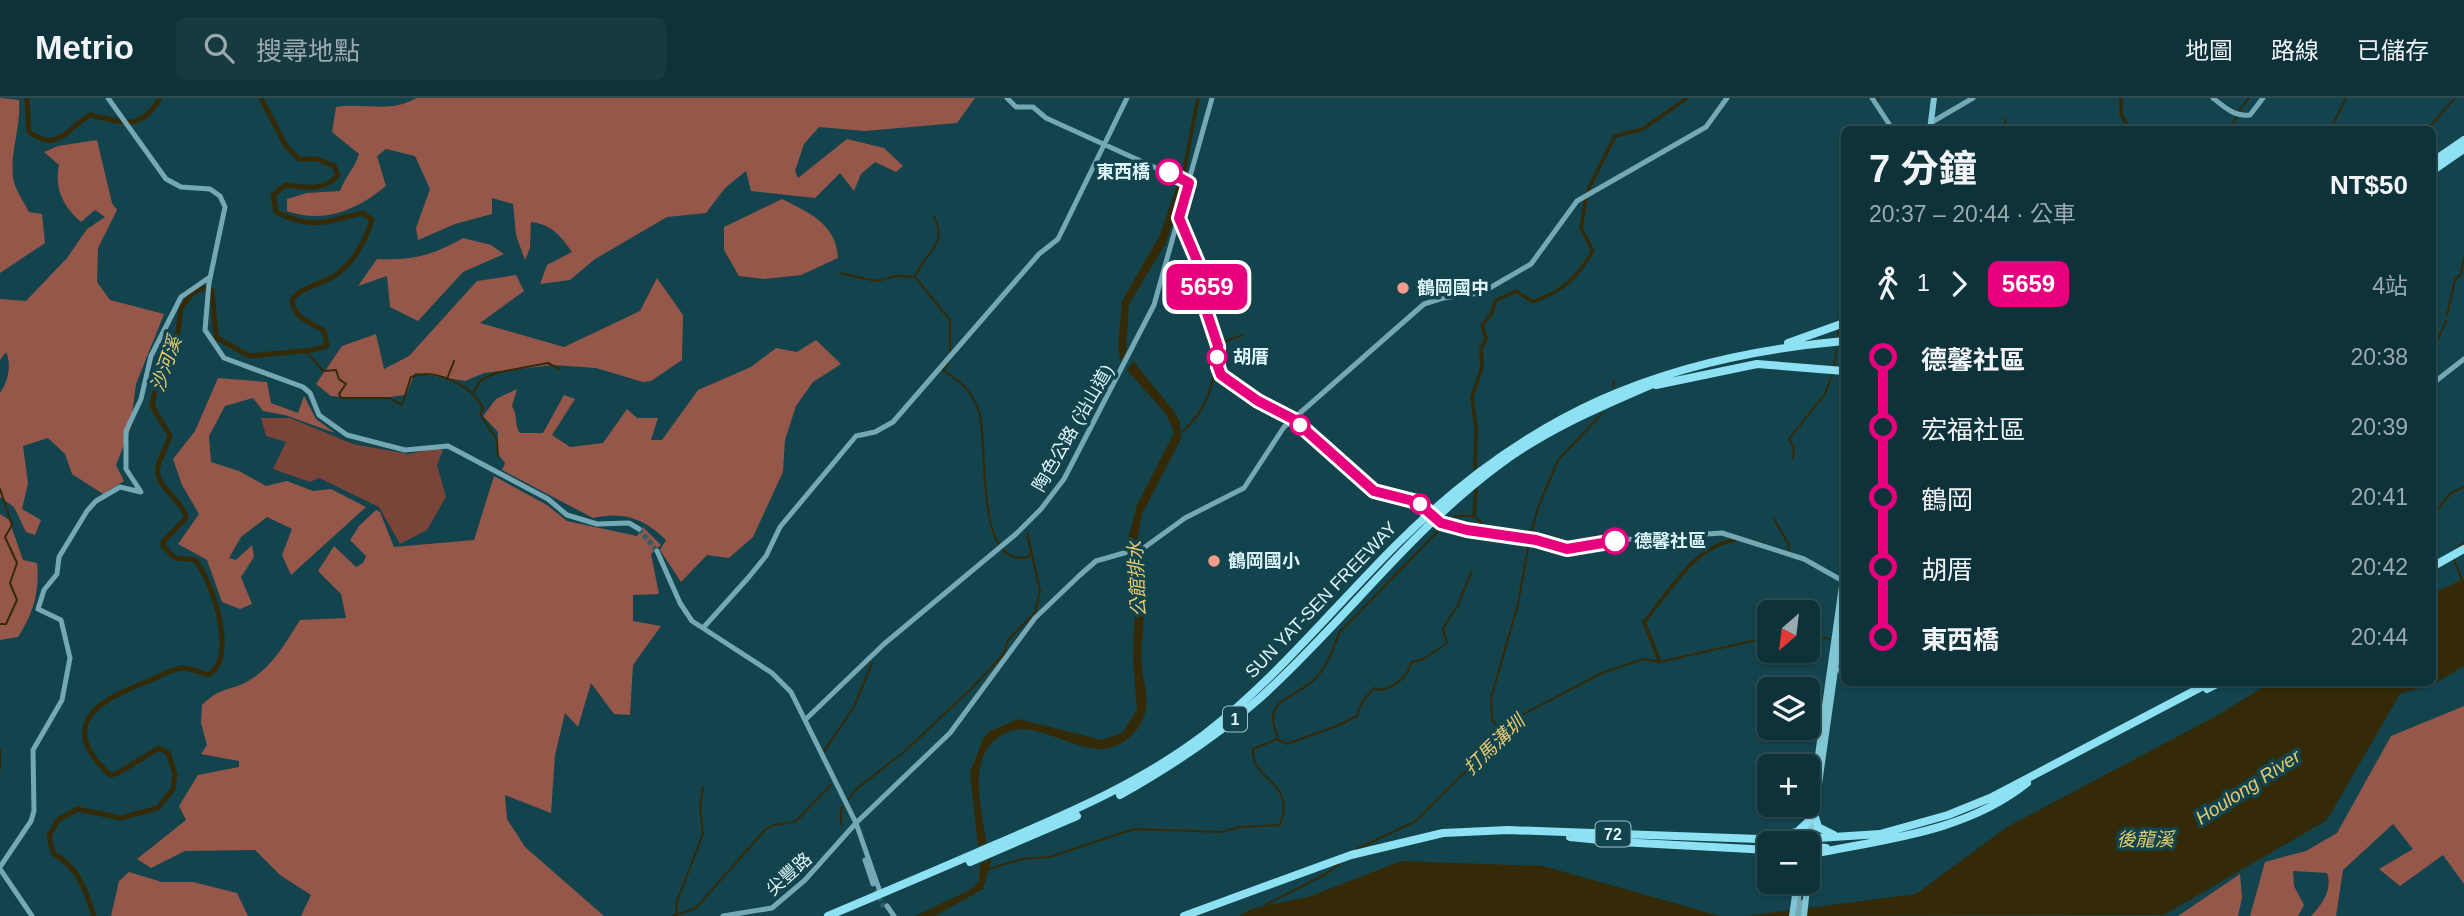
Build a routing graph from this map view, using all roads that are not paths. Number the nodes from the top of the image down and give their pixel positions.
1 (108, 98) edge
2 (1007, 98) edge
3 (1127, 98) edge
4 (1212, 98) edge
5 (1727, 98) edge
6 (1872, 98) edge
7 (1936, 98) edge
8 (1973, 98) edge
9 (2213, 98) edge
10 (2263, 98) edge
11 (1933, 125) edge
12 (1890, 126) edge
13 (2464, 140) edge
14 (1105, 143) junction
15 (2464, 149) edge
16 (2436, 159) edge
17 (2436, 168) edge
18 (1187, 182) junction
19 (1179, 218) junction
20 (210, 280) junction
21 (1841, 324) edge
22 (1841, 343) edge
23 (1841, 343) edge
24 (1738, 355) junction
25 (2464, 359) edge
26 (1841, 371) edge
27 (2436, 381) edge
28 (1646, 387) junction
29 (1293, 419) junction
30 (1427, 511) dead end
31 (1441, 523) dead end
32 (638, 531) tunnel mouth
33 (2464, 551) edge
34 (656, 552) tunnel mouth
35 (2436, 568) edge
36 (1841, 579) edge
37 (1841, 610) edge
38 (1841, 620) edge
39 (702, 628) junction
40 (1839, 629) junction
41 (1833, 669) junction
42 (1841, 670) edge
43 (2203, 686) edge
44 (2213, 686) edge
45 (805, 720) junction
46 (2042, 770) junction
47 (2027, 783) junction
48 (1812, 820) junction
49 (856, 823) junction
50 (1795, 831) edge
51 (1811, 831) edge
52 (1580, 832) junction
53 (1834, 835) junction
54 (1570, 836) junction
55 (1757, 836) edge
56 (1820, 841) edge
57 (1757, 844) edge
58 (1820, 844) edge
59 (1820, 847) edge
60 (994, 848) junction
61 (1757, 849) edge
62 (977, 856) junction
63 (0, 868) edge
64 (877, 889) tunnel mouth
65 (1800, 894) edge
66 (1801, 894) edge
67 (885, 906) tunnel mouth
68 (32, 916) edge
69 (723, 916) edge
70 (828, 916) edge
71 (841, 916) edge
72 (892, 916) edge
73 (1184, 916) edge
74 (1197, 916) edge
75 (1798, 916) edge

1 - 20 street
2 - 14 street
3 - 14 street
4 - 18 street, 陶色公路 (沿山道)
5 - 29 street, 尖豐路
6 - 12 street
7 - 11 main road
8 - 11 street
9 - 10 street
13 - 16 highway
14 - 18 street
14 - 39 street
15 - 17 highway
18 - 19 street, 陶色公路 (沿山道)
19 - 29 street
19 - 45 street, 陶色公路 (沿山道)
20 - 32 street
20 - 63 street
21 - 24 highway
22 - 24 highway, SUN YAT-SEN FREEWAY / 1
23 - 28 highway, SUN YAT-SEN FREEWAY / 1
24 - 60 highway, SUN YAT-SEN FREEWAY / 1
25 - 27 street
26 - 28 highway
28 - 60 highway, SUN YAT-SEN FREEWAY / 1
29 - 30 street
29 - 49 street, 尖豐路
31 - 36 street
33 - 35 highway
34 - 39 street
37 - 40 main road
38 - 40 main road
39 - 45 street
40 - 41 main road
41 - 42 street
41 - 48 main road
43 - 46 highway, 72
44 - 47 highway
45 - 49 street
46 - 52 highway, 72
46 - 53 highway
47 - 58 highway
47 - 59 highway
48 - 50 highway
48 - 51 main road
48 - 53 highway
49 - 64 street
49 - 69 street, 尖豐路
52 - 55 highway
52 - 73 highway, 72
53 - 56 highway
54 - 57 highway, 72
54 - 61 highway
54 - 74 highway, 72
60 - 62 highway, SUN YAT-SEN FREEWAY / 1
62 - 70 highway, SUN YAT-SEN FREEWAY / 1
62 - 71 highway, SUN YAT-SEN FREEWAY / 1
63 - 68 street
65 - 75 main road
66 - 75 main road
67 - 72 street

